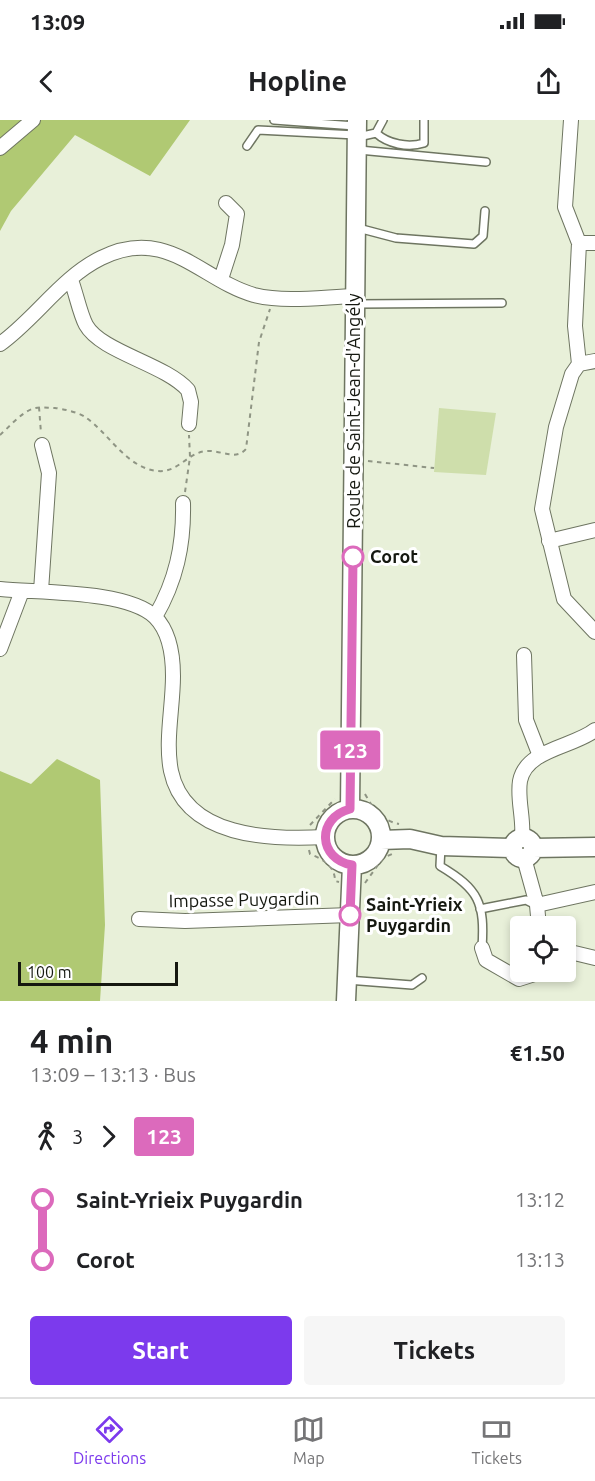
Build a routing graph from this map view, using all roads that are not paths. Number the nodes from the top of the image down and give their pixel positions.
1 (33, 120) edge
2 (274, 120) edge
3 (383, 120) edge
4 (424, 120) edge
5 (571, 120) edge
6 (376, 133) junction
7 (356, 134) edge
8 (247, 146) dead end
9 (0, 148) edge
10 (486, 162) dead end
11 (226, 203) dead end
12 (485, 211) dead end
13 (356, 228) junction
14 (579, 243) junction
15 (595, 243) edge
16 (221, 279) junction
17 (71, 280) junction
18 (355, 300) junction
19 (502, 303) dead end
20 (0, 344) edge
21 (595, 361) edge
22 (579, 364) junction
23 (189, 424) road end
24 (42, 445) road end
25 (183, 503) road end
26 (595, 530) edge
27 (549, 541) junction
28 (0, 589) edge
29 (22, 591) junction
30 (41, 591) junction
31 (155, 617) junction
32 (595, 632) edge
33 (0, 649) edge
34 (524, 656) dead end
35 (595, 730) edge
36 (540, 756) junction
37 (350, 809) junction
38 (389, 834) junction
39 (316, 837) junction
40 (441, 846) junction
41 (595, 847) edge
42 (523, 848) junction
43 (351, 874) junction
44 (595, 892) edge
45 (537, 905) junction
46 (480, 909) junction
47 (350, 915) junction
48 (538, 916) edge
49 (139, 919) dead end
50 (482, 948) joint
51 (576, 953) edge
52 (595, 958) edge
53 (510, 974) edge
54 (422, 978) dead end
55 (347, 980) junction
56 (346, 1001) edge

1 - 9 street
2 - 7 lane
3 - 6 lane
4 - 6 lane
5 - 14 street
6 - 7 lane
7 - 8 lane
7 - 10 lane
7 - 13 main road, Route de Saint-Jean-d'Angély
11 - 16 street
12 - 13 lane
13 - 18 main road, Route de Saint-Jean-d'Angély
14 - 15 street
14 - 22 street
16 - 17 street
16 - 18 street
17 - 20 street
17 - 23 street
18 - 19 lane
18 - 37 main road, Route de Saint-Jean-d'Angély
21 - 22 street
22 - 27 street
24 - 30 street
25 - 31 street
26 - 27 street
27 - 32 street
28 - 29 street
29 - 30 street
29 - 33 street
30 - 31 street
31 - 39 street
34 - 36 street
35 - 36 street
36 - 42 street
37 - 38 main road
37 - 39 main road
38 - 40 main road
38 - 43 main road
39 - 43 main road
40 - 42 main road
40 - 46 lane
41 - 42 main road
42 - 45 street
43 - 47 main road
44 - 45 street
45 - 46 lane
45 - 48 street
46 - 50 lane
47 - 49 street, Impasse Puygardin
47 - 55 main road
50 - 53 street
51 - 52 street
54 - 55 lane
55 - 56 main road

